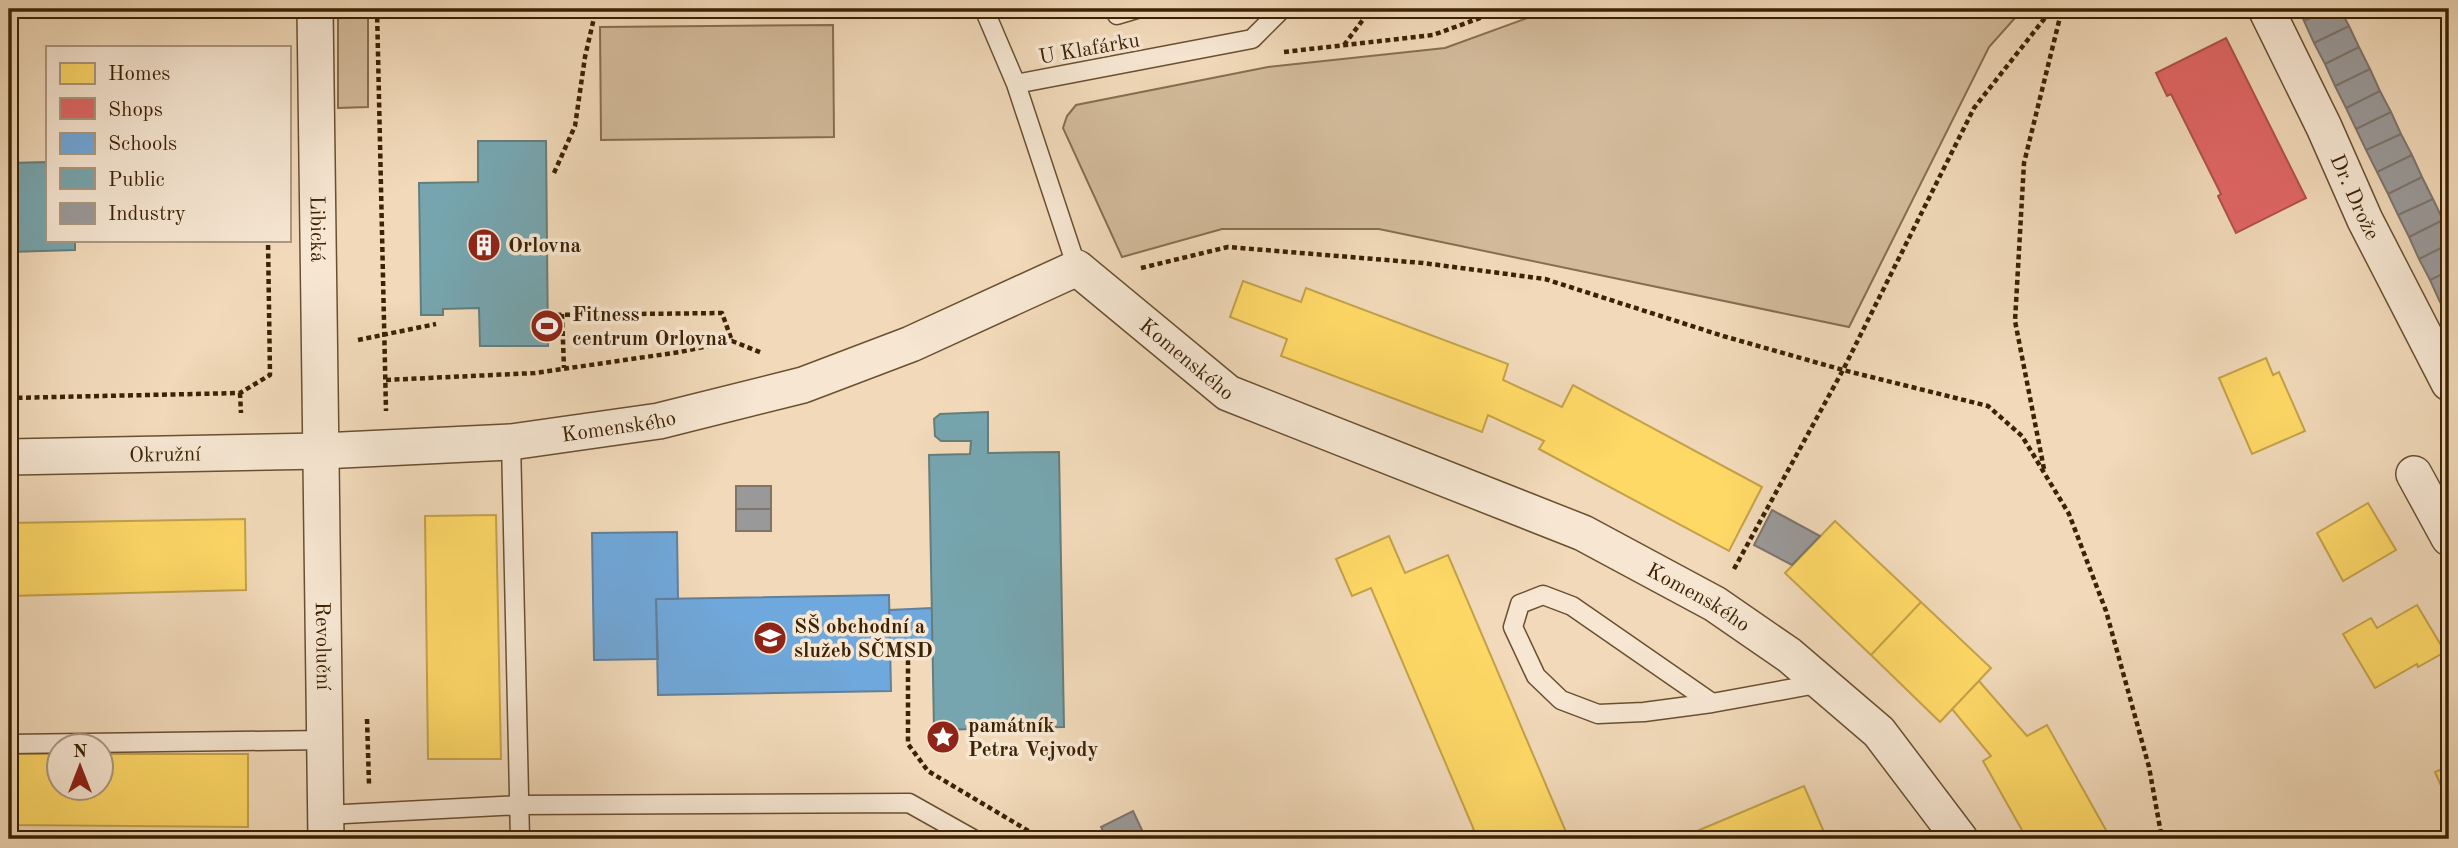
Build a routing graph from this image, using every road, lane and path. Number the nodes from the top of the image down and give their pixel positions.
1 (44, 9) edge
2 (61, 9) edge
3 (276, 9) edge
4 (315, 9) edge
5 (377, 9) edge
6 (596, 9) edge
7 (984, 9) edge
8 (1137, 9) edge
9 (1282, 9) edge
10 (1371, 9) edge
11 (1505, 9) edge
12 (2052, 9) edge
13 (2062, 9) edge
14 (2266, 9) edge
15 (9, 11) edge
16 (82, 11) edge
17 (1117, 15) dead end
18 (1343, 46) junction
19 (1284, 52) dead end
20 (1016, 84) junction
21 (554, 173) dead end
22 (268, 242) edge
23 (1077, 268) junction
24 (548, 314) dead end
25 (562, 314) junction
26 (436, 324) dead end
27 (385, 335) junction
28 (564, 368) junction
29 (1843, 370) junction
30 (2449, 383) edge
31 (9, 398) edge
32 (511, 442) junction
33 (321, 451) junction
34 (9, 457) edge
35 (2414, 474) dead end
36 (2045, 475) junction
37 (2449, 538) edge
38 (1749, 542) dead end
39 (908, 660) dead end
40 (1822, 683) junction
41 (1712, 703) junction
42 (324, 740) junction
43 (9, 744) edge
44 (520, 805) junction
45 (326, 827) edge
46 (520, 839) edge
47 (973, 839) edge
48 (1042, 839) edge
49 (1960, 839) edge
50 (2162, 839) edge

1 - 15 path
2 - 16 path
3 - 16 path
4 - 33 street, Libická
5 - 27 path
6 - 21 path
7 - 20 lane, U Klafárku
8 - 17 lane
9 - 20 lane, U Klafárku
10 - 18 path
11 - 18 path
12 - 29 path
13 - 36 path
14 - 30 street, Dr. Drože
18 - 19 path
20 - 23 lane, U Klafárku
22 - 31 path
23 - 29 path
23 - 32 street, Komenského
23 - 40 street, Komenského
24 - 25 path
25 - 28 path
25 - 28 path
26 - 27 path
27 - 28 path
29 - 36 path
29 - 38 path
32 - 33 street, Komenského
32 - 44 lane
33 - 34 street, Okružní
33 - 42 street, Revoluční
35 - 37 street
36 - 50 path
39 - 48 path
40 - 41 lane
40 - 49 street, Komenského
41 - 41 lane
42 - 43 lane
42 - 45 street, Revoluční
44 - 45 lane
44 - 46 lane
44 - 47 lane

